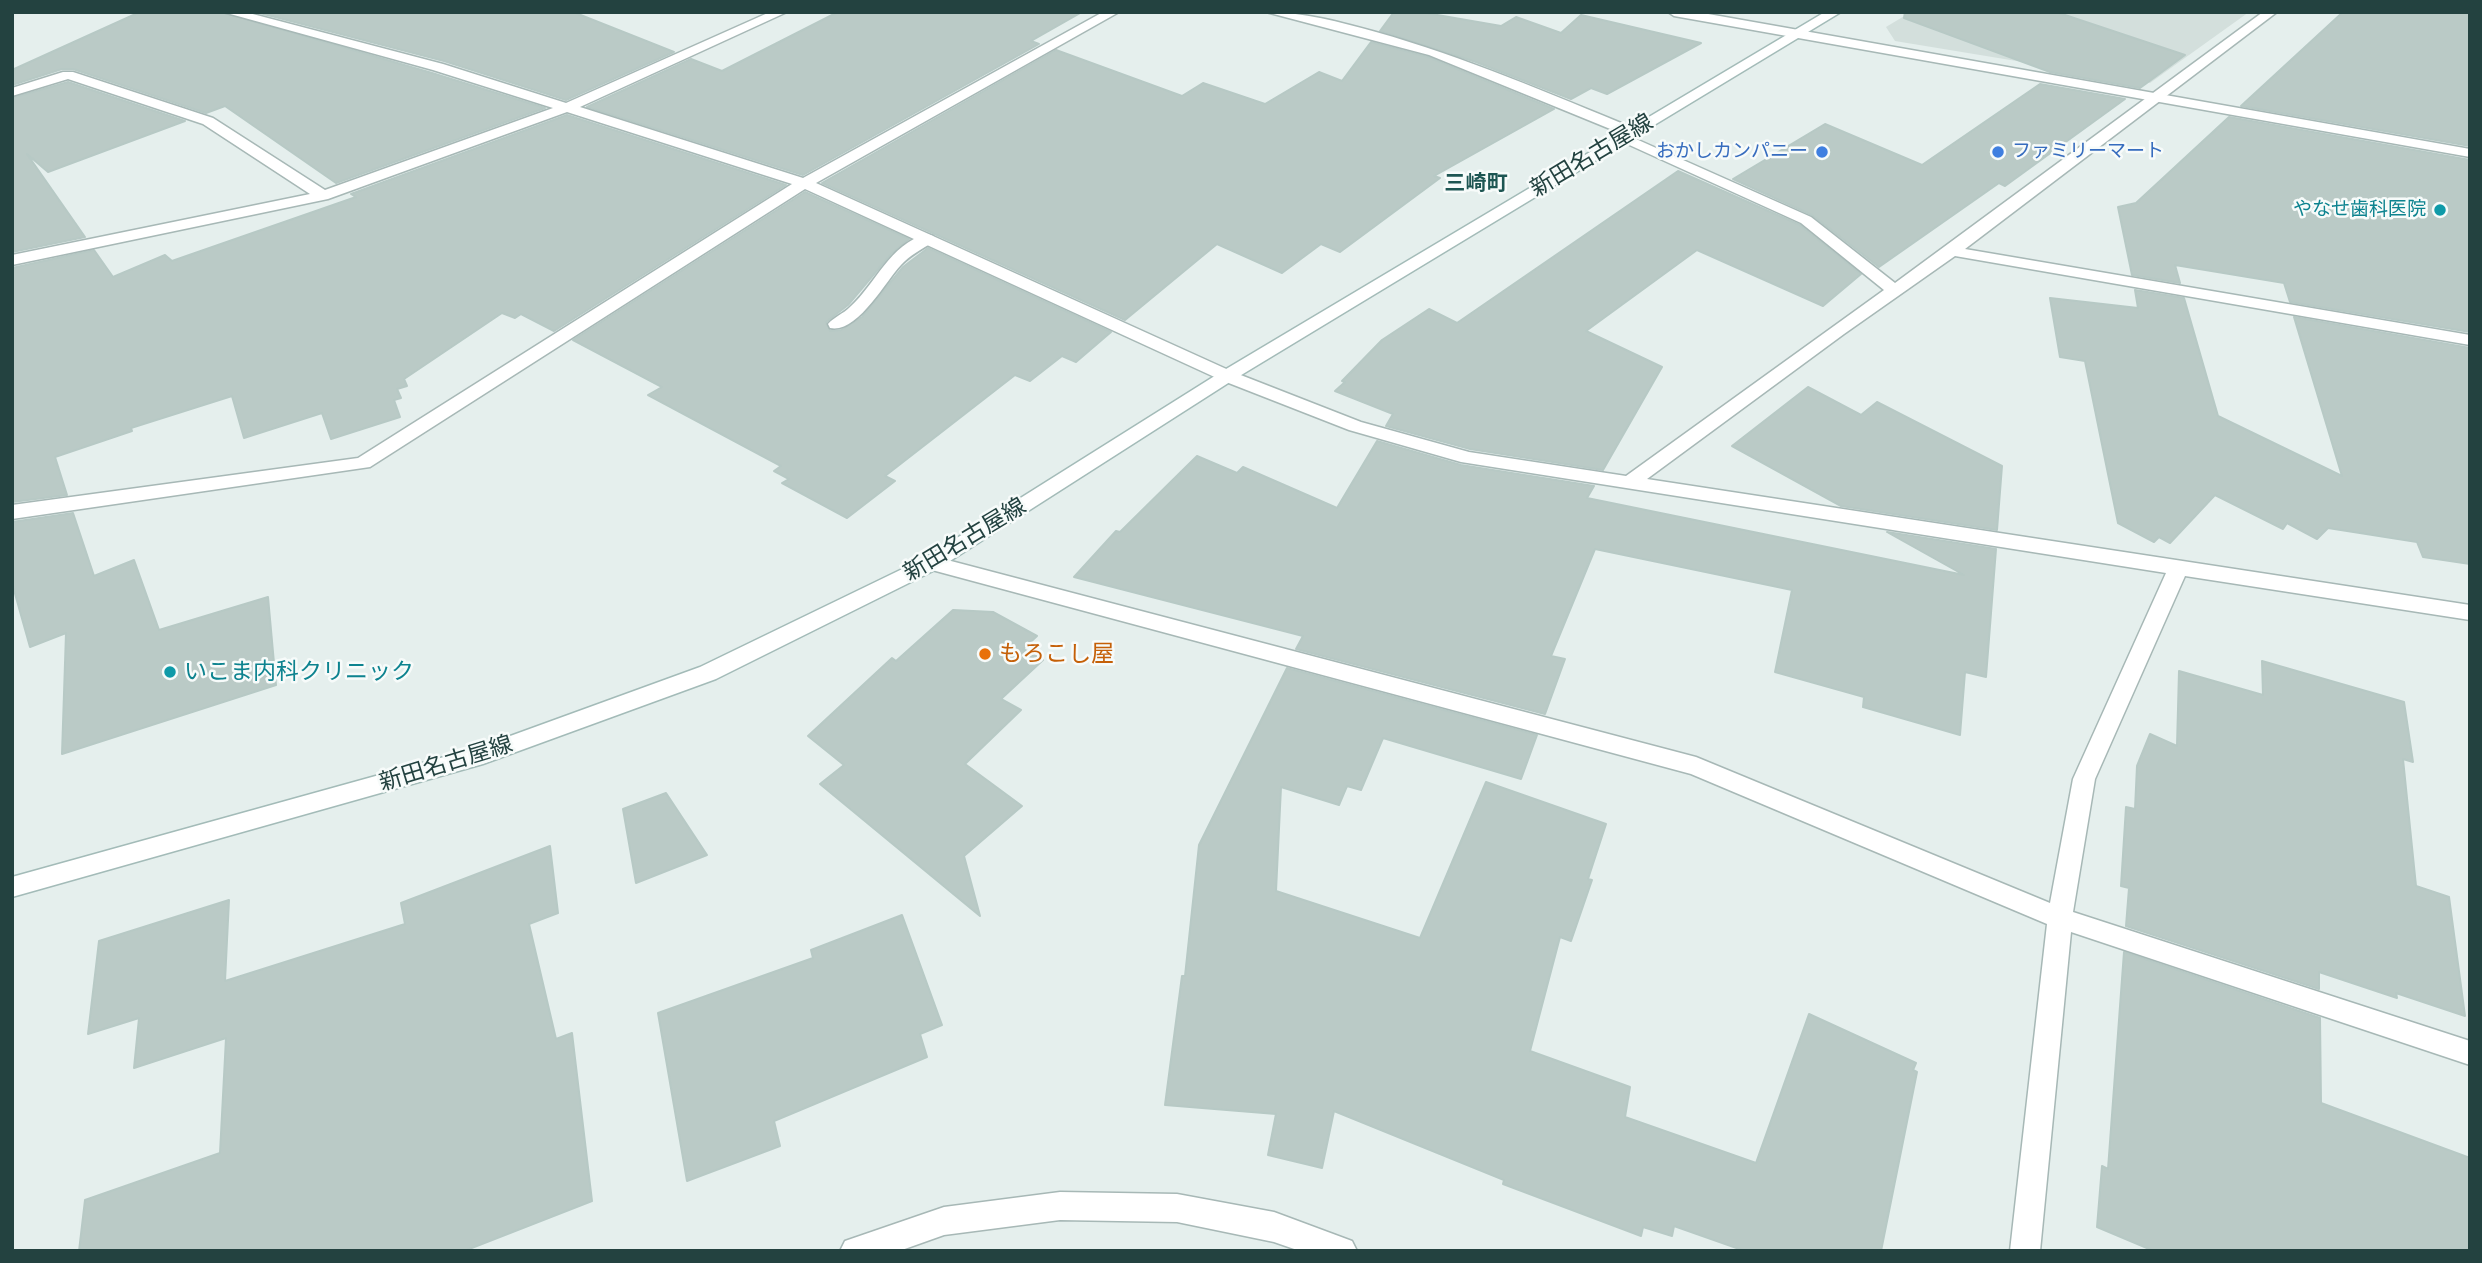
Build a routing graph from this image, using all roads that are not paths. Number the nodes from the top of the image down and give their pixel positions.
1 (229, 12) edge
2 (781, 12) edge
3 (1113, 12) edge
4 (1272, 12) edge
5 (1674, 12) edge
6 (1835, 12) edge
7 (2271, 12) edge
8 (1795, 34) junction
9 (12, 92) edge
10 (2155, 98) junction
11 (569, 107) junction
12 (1626, 135) junction
13 (2470, 153) edge
14 (804, 183) junction
15 (323, 196) junction
16 (927, 239) junction
17 (1952, 251) junction
18 (12, 260) edge
19 (1894, 290) junction
20 (836, 324) dead end
21 (2470, 340) edge
22 (1227, 376) junction
23 (1629, 483) junction
24 (12, 512) edge
25 (932, 563) junction
26 (2178, 569) junction
27 (2470, 613) edge
28 (12, 887) edge
29 (2060, 918) junction
30 (2470, 1053) edge
31 (855, 1251) edge
32 (1342, 1251) edge
33 (2025, 1251) edge

1 - 11 street
2 - 11 street
3 - 14 street
4 - 12 street
5 - 8 street
6 - 8 street, 新田名古屋線
7 - 10 street
8 - 10 street
8 - 12 street, 新田名古屋線
9 - 15 street
10 - 13 street
10 - 17 street
11 - 14 street
11 - 15 street
12 - 19 street
12 - 22 street, 新田名古屋線
14 - 16 street
14 - 24 street
15 - 18 street
16 - 20 street
16 - 22 street
17 - 19 street
17 - 21 street
19 - 23 street
22 - 23 street
22 - 25 street, 新田名古屋線
23 - 26 street
25 - 28 street, 新田名古屋線
25 - 29 street
26 - 27 street
26 - 29 street
29 - 30 street
29 - 33 street
31 - 32 street

